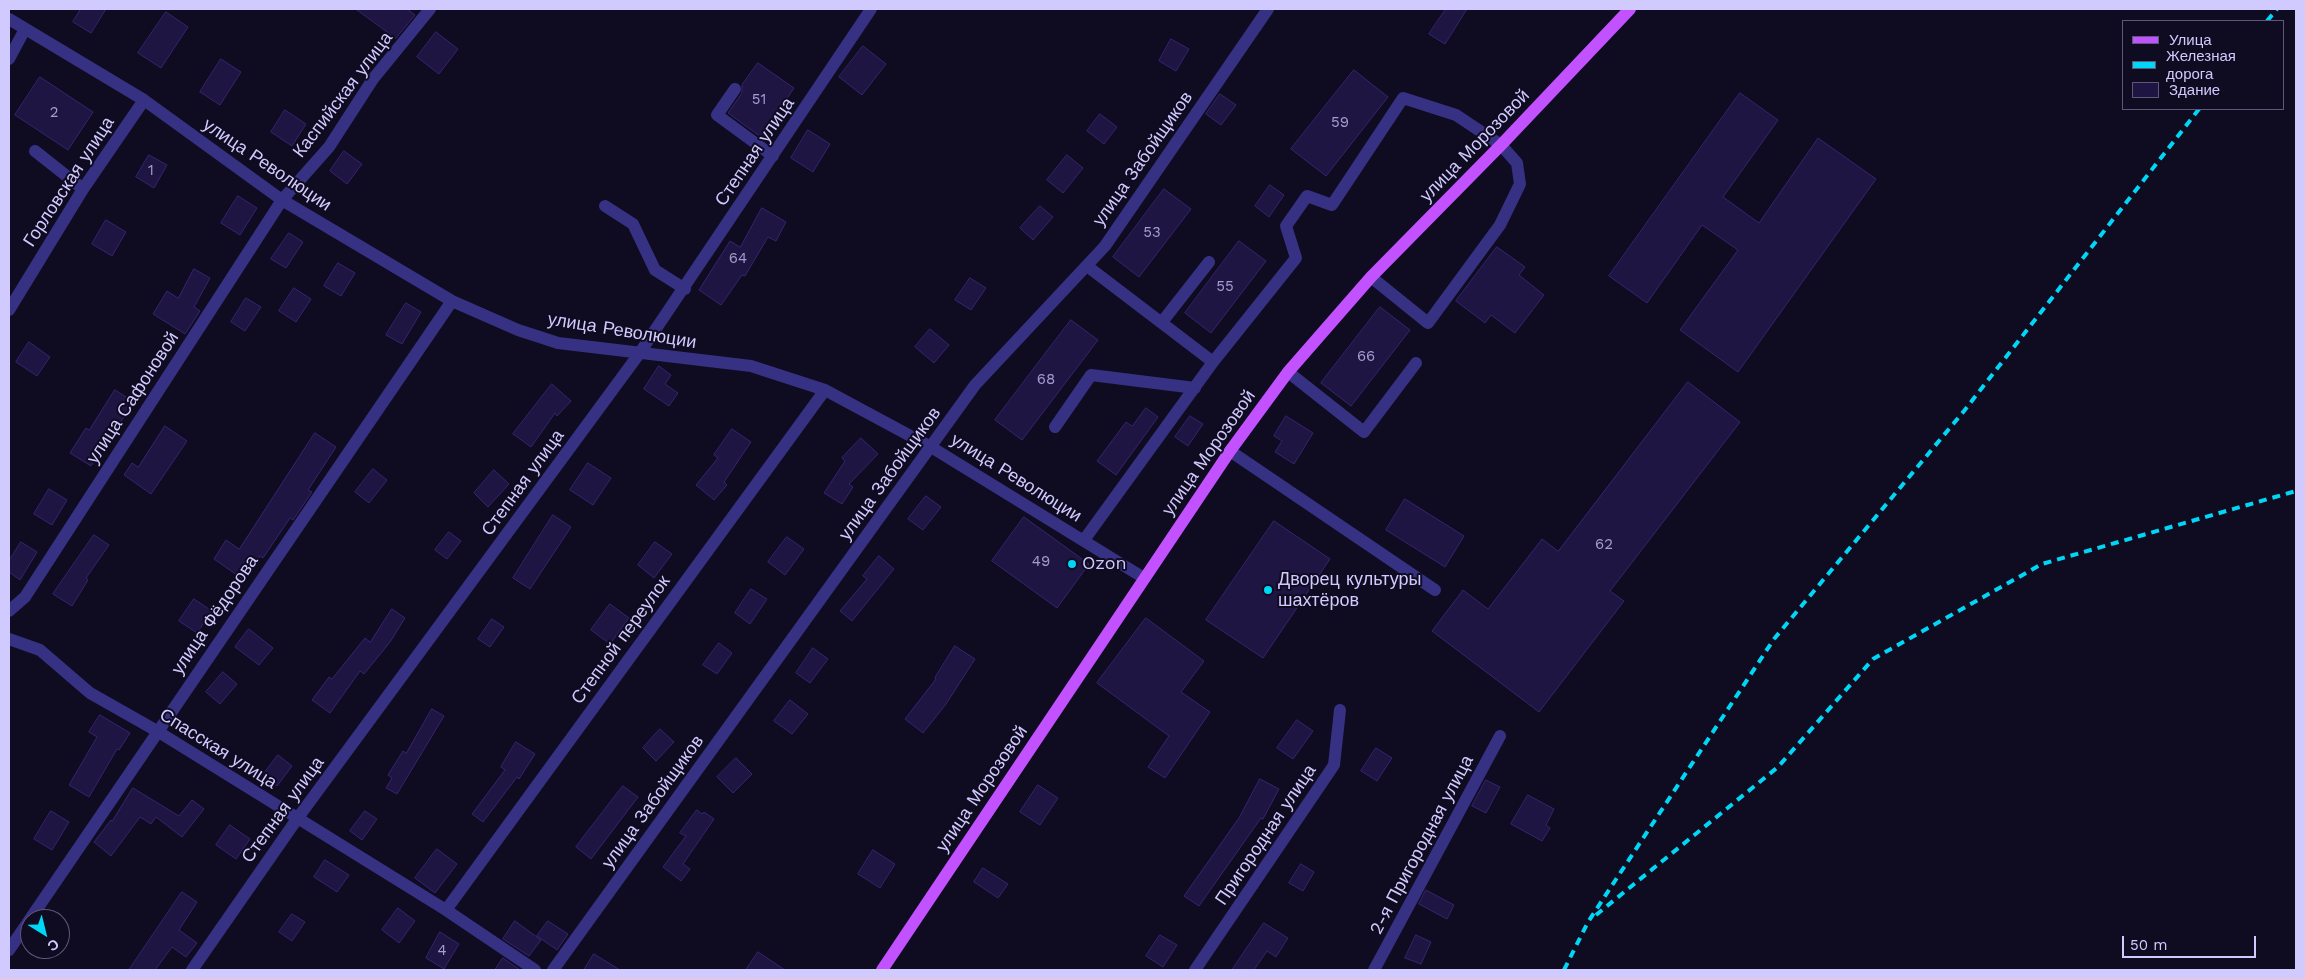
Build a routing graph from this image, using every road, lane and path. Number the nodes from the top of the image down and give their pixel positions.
1 (430, 9) edge
2 (871, 9) edge
3 (1268, 9) edge
4 (1630, 9) edge
5 (9, 19) edge
6 (25, 29) junction
7 (9, 59) edge
8 (735, 89) dead end
9 (144, 100) junction
10 (1501, 145) junction
11 (35, 151) dead end
12 (773, 156) junction
13 (83, 189) junction
14 (282, 200) junction
15 (605, 206) dead end
16 (1209, 262) dead end
17 (1087, 266) junction
18 (1371, 277) junction
19 (684, 289) junction
20 (452, 301) junction
21 (9, 310) edge
22 (1162, 322) junction
23 (639, 354) junction
24 (1213, 362) junction
25 (1416, 363) dead end
26 (1288, 372) junction
27 (1195, 388) junction
28 (825, 390) junction
29 (1055, 427) dead end
30 (931, 447) junction
31 (1230, 450) junction
32 (1084, 540) junction
33 (1144, 578) junction
34 (1435, 590) dead end
35 (9, 610) edge
36 (9, 640) edge
37 (1340, 710) dead end
38 (157, 731) junction
39 (1500, 736) dead end
40 (297, 819) junction
41 (446, 910) junction
42 (9, 950) edge
43 (192, 970) edge
44 (535, 970) edge
45 (553, 970) edge
46 (882, 970) edge
47 (1195, 970) edge
48 (1374, 970) edge

1 - 14 street, Каспийская улица
2 - 12 street, Степная улица
3 - 17 street, улица Забойщиков
4 - 10 main road, улица Морозовой
5 - 6 street, улица Революции
6 - 7 street
6 - 9 street, улица Революции
8 - 12 street
9 - 13 street, Горловская улица
9 - 14 street, улица Революции
10 - 18 main road, улица Морозовой
10 - 18 street
10 - 24 street
11 - 13 street
12 - 19 street, Степная улица
13 - 21 street, Горловская улица
14 - 20 street, улица Революции
14 - 35 street, улица Сафоновой
15 - 19 street
16 - 22 street
17 - 22 street
17 - 30 street, улица Забойщиков
18 - 26 main road, улица Морозовой
19 - 23 street, Степная улица
20 - 23 street, улица Революции
20 - 38 street, улица Фёдорова
22 - 24 street
23 - 28 street, улица Революции
23 - 40 street, Степная улица
24 - 27 street
25 - 26 street
26 - 31 main road, улица Морозовой
27 - 29 street
27 - 32 street
28 - 30 street, улица Революции
28 - 41 street, Степной переулок
30 - 32 street, улица Революции
30 - 45 street, улица Забойщиков
31 - 33 main road, улица Морозовой
31 - 34 street
32 - 33 street, улица Революции
33 - 46 main road, улица Морозовой
36 - 38 street, Спасская улица
37 - 47 street, Пригородная улица
38 - 40 street, Спасская улица
38 - 42 street, улица Фёдорова
39 - 48 street, 2-я Пригородная улица
40 - 41 street, Спасская улица
40 - 43 street, Степная улица
41 - 44 street, Спасская улица

